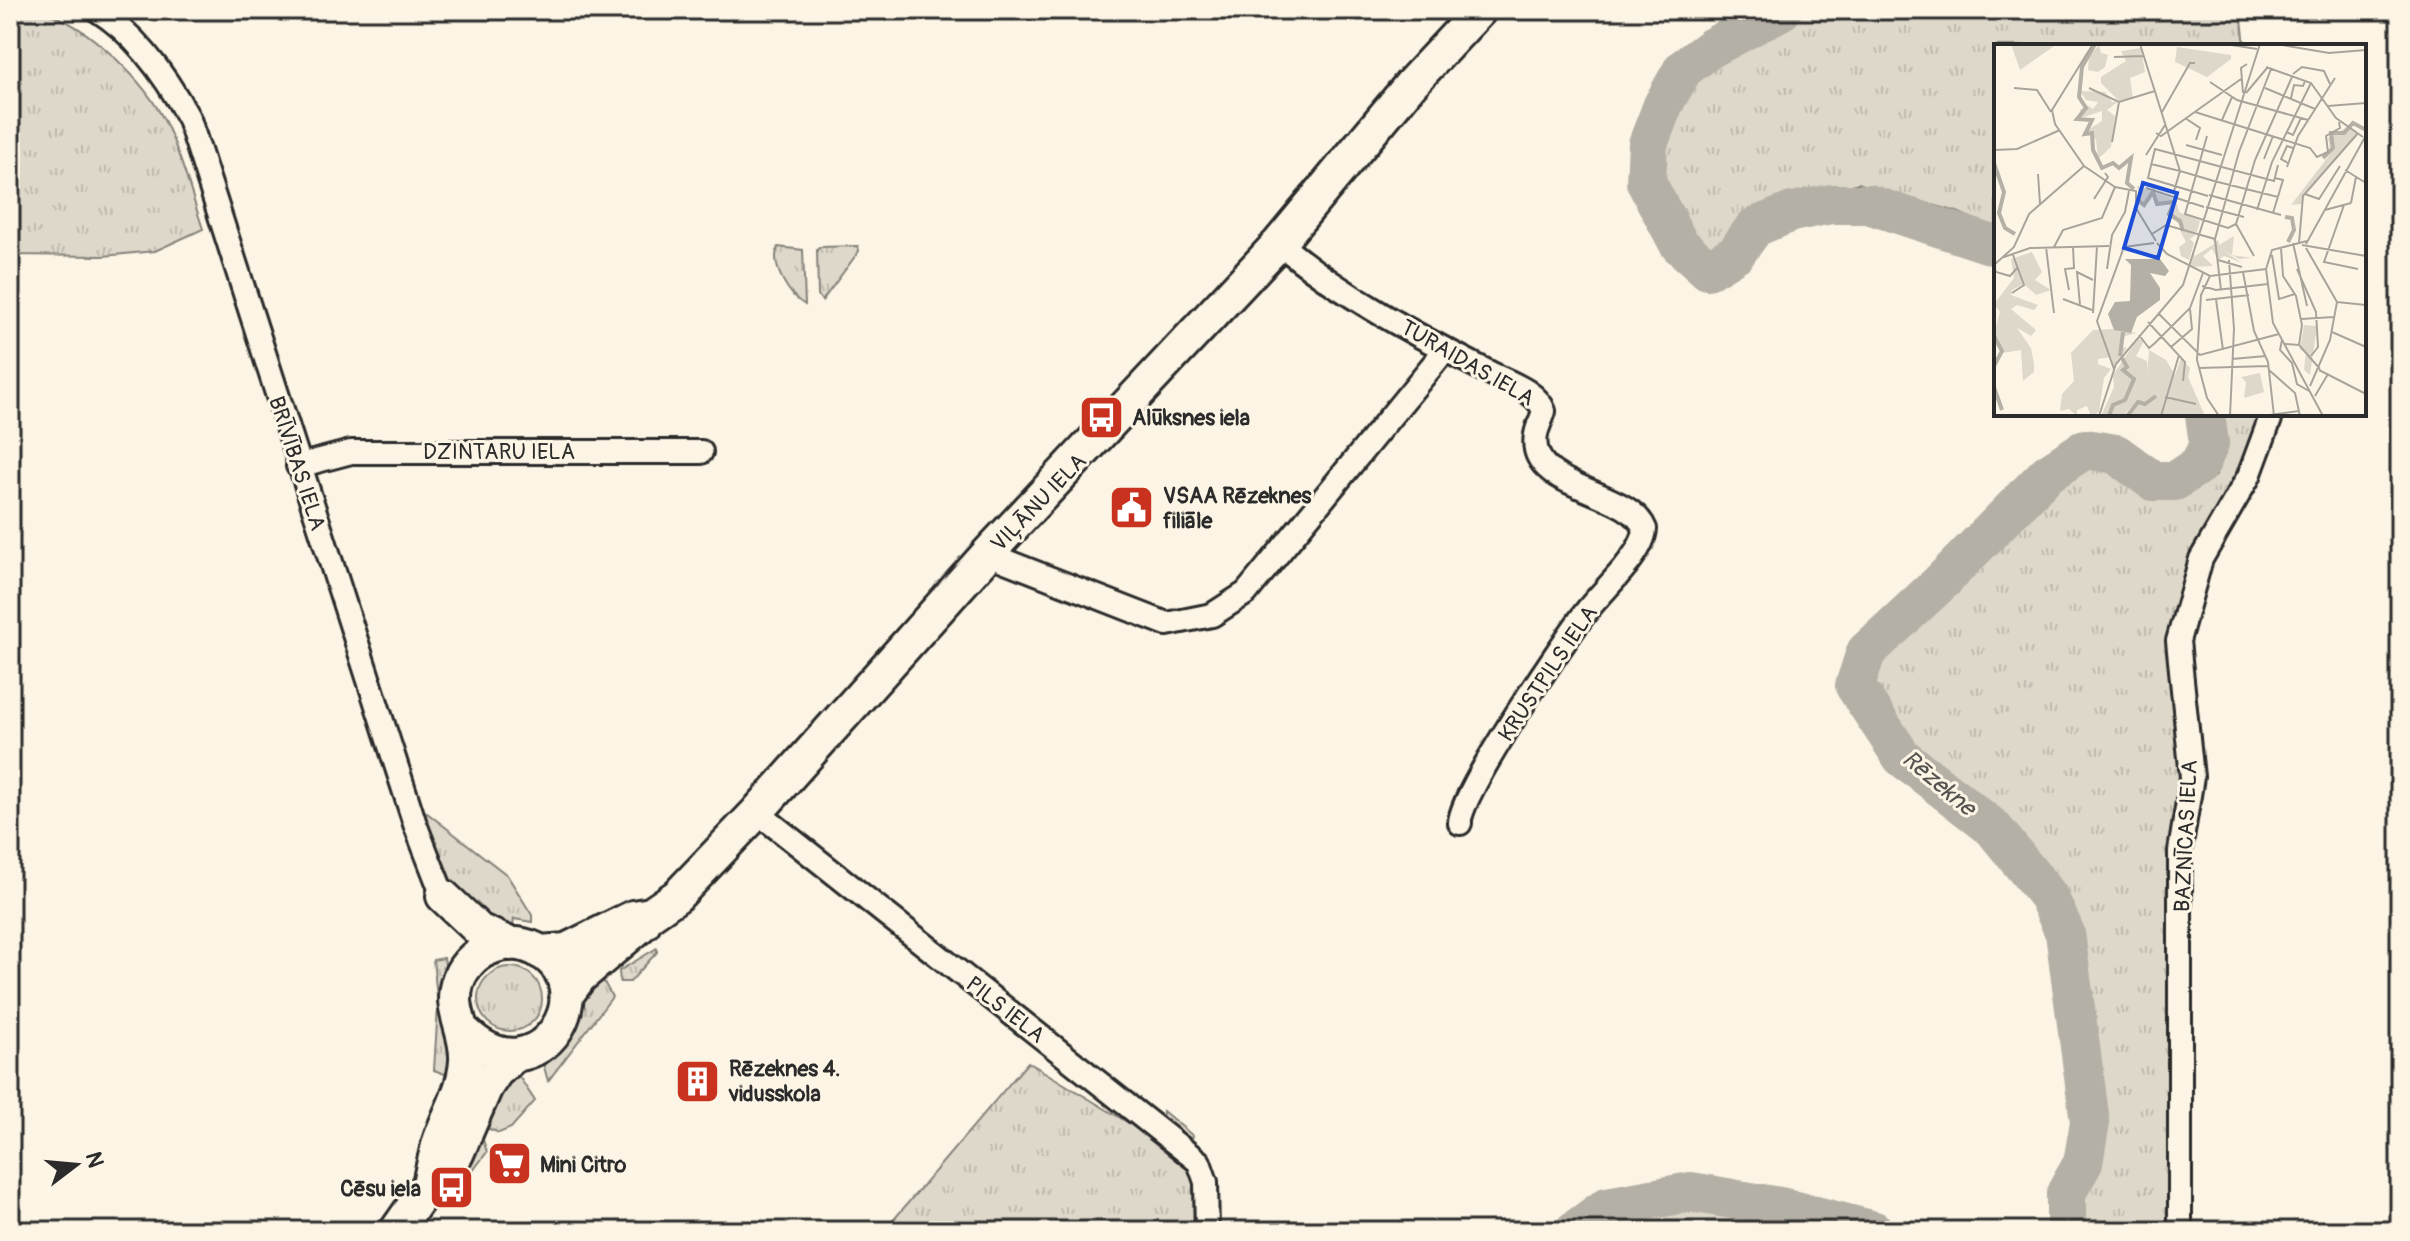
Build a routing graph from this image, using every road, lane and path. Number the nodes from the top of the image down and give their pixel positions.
1 (97, 10) edge
2 (1480, 10) edge
3 (1279, 243) junction
4 (1445, 350) junction
5 (2271, 416) edge
6 (701, 452) dead end
7 (298, 466) junction
8 (1645, 529) joint
9 (991, 550) junction
10 (757, 812) junction
11 (1460, 823) dead end
12 (443, 896) junction
13 (651, 914) junction
14 (525, 948) junction
15 (464, 969) junction
16 (566, 996) junction
17 (466, 1033) junction
18 (515, 1055) junction
19 (429, 1184) junction
20 (396, 1231) edge
21 (1207, 1231) edge
22 (2180, 1231) edge

1 - 7 street, BRĪVĪBAS IELA
2 - 3 main road, VIĻĀNU IELA
3 - 4 street, TURAIDAS IELA
3 - 9 main road, VIĻĀNU IELA
4 - 8 street, TURAIDAS IELA
4 - 9 street
5 - 22 street, BAZNĪCAS IELA
6 - 7 street, DZINTARU IELA
7 - 12 street, BRĪVĪBAS IELA
8 - 11 street, KRUSTPILS IELA
9 - 10 main road, VIĻĀNU IELA
10 - 13 main road, VIĻĀNU IELA
10 - 21 street, PILS IELA
12 - 14 main road
12 - 15 main road
13 - 14 main road
13 - 16 main road
14 - 15 main road
14 - 16 main road
15 - 17 main road
16 - 18 main road
17 - 18 main road
17 - 19 main road
18 - 19 main road
19 - 20 main road

